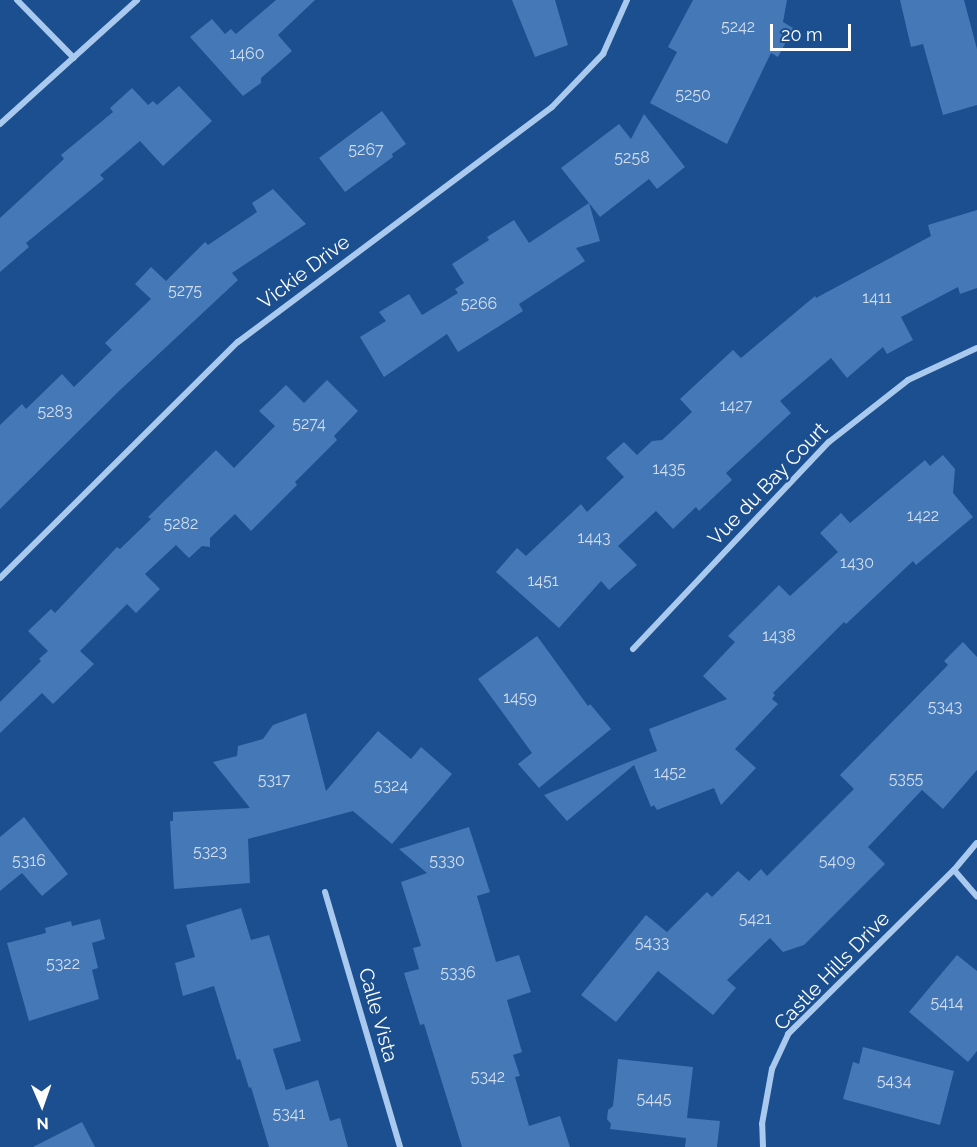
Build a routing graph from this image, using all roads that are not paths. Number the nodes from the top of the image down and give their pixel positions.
1 (17, 0) edge
2 (137, 0) edge
3 (627, 0) edge
4 (74, 58) junction
5 (0, 124) edge
6 (977, 348) edge
7 (0, 578) edge
8 (633, 649) dead end
9 (977, 843) edge
10 (954, 870) junction
11 (325, 892) dead end
12 (977, 896) edge
13 (400, 1147) edge
14 (763, 1147) edge

1 - 4 street
2 - 4 street
3 - 7 street, Vickie Drive
4 - 5 street
6 - 8 street, Vue du Bay Court
9 - 10 street, Castle Hills Drive
10 - 12 street
10 - 14 street, Castle Hills Drive
11 - 13 street, Calle Vista

